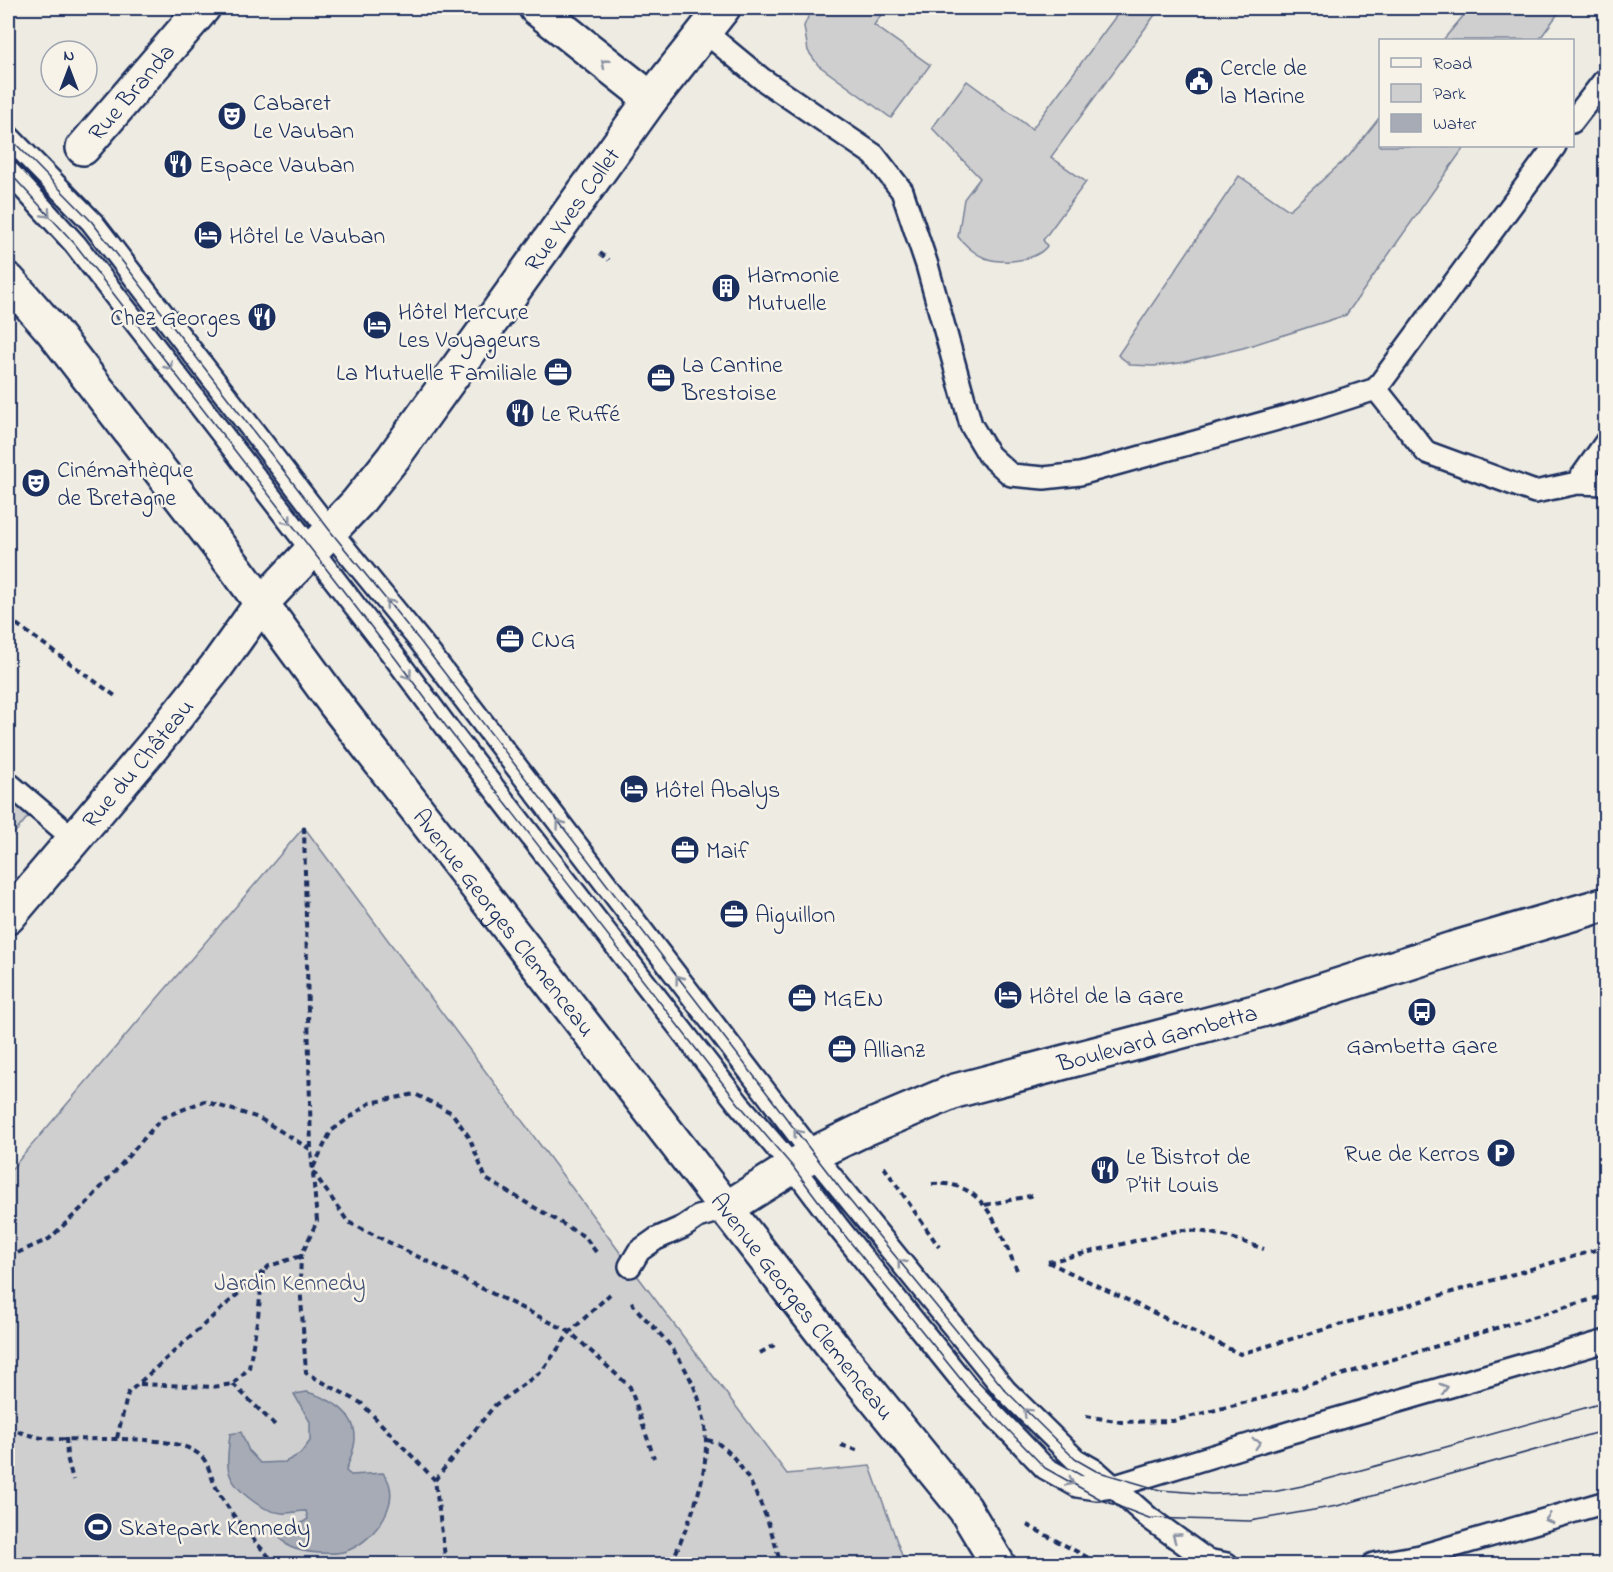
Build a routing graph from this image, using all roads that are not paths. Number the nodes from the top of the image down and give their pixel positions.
1 (536, 8) edge
2 (201, 10) edge
3 (714, 20) edge
4 (1605, 78) edge
5 (651, 99) junction
6 (1574, 119) edge
7 (8, 136) edge
8 (1555, 147) edge
9 (83, 148) dead end
10 (8, 171) edge
11 (8, 280) edge
12 (1376, 388) junction
13 (1605, 442) edge
14 (1577, 483) junction
15 (1605, 484) edge
16 (322, 542) junction
17 (261, 604) junction
18 (8, 783) edge
19 (75, 840) junction
20 (1605, 904) edge
21 (8, 917) edge
22 (803, 1160) junction
23 (727, 1208) junction
24 (625, 1275) road end
25 (1605, 1341) edge
26 (1112, 1487) junction
27 (1605, 1502) edge
28 (998, 1564) edge
29 (1227, 1564) edge
30 (1373, 1564) edge

5 -> 1 main road
2 - 9 main road, Rue Branda
3 - 5 main road, Rue Yves Collet
3 - 12 lane
4 - 6 lane
5 - 16 main road, Rue Yves Collet
7 - 16 lane
8 - 12 lane
10 -> 16 lane
11 - 17 main road, Avenue Georges Clemenceau
12 - 14 lane
13 - 14 lane
14 - 15 lane
16 - 17 main road, Rue Yves Collet
22 -> 16 lane
16 -> 22 lane
17 - 19 main road, Rue du Château
17 - 23 main road, Avenue Georges Clemenceau
18 - 19 lane
19 - 21 main road, Rue du Château
20 - 22 main road, Boulevard Gambetta
22 - 23 main road, Boulevard Gambetta
22 - 26 lane
23 - 24 lane
23 - 28 main road, Avenue Georges Clemenceau
26 -> 25 lane
29 -> 26 lane
27 -> 30 lane

